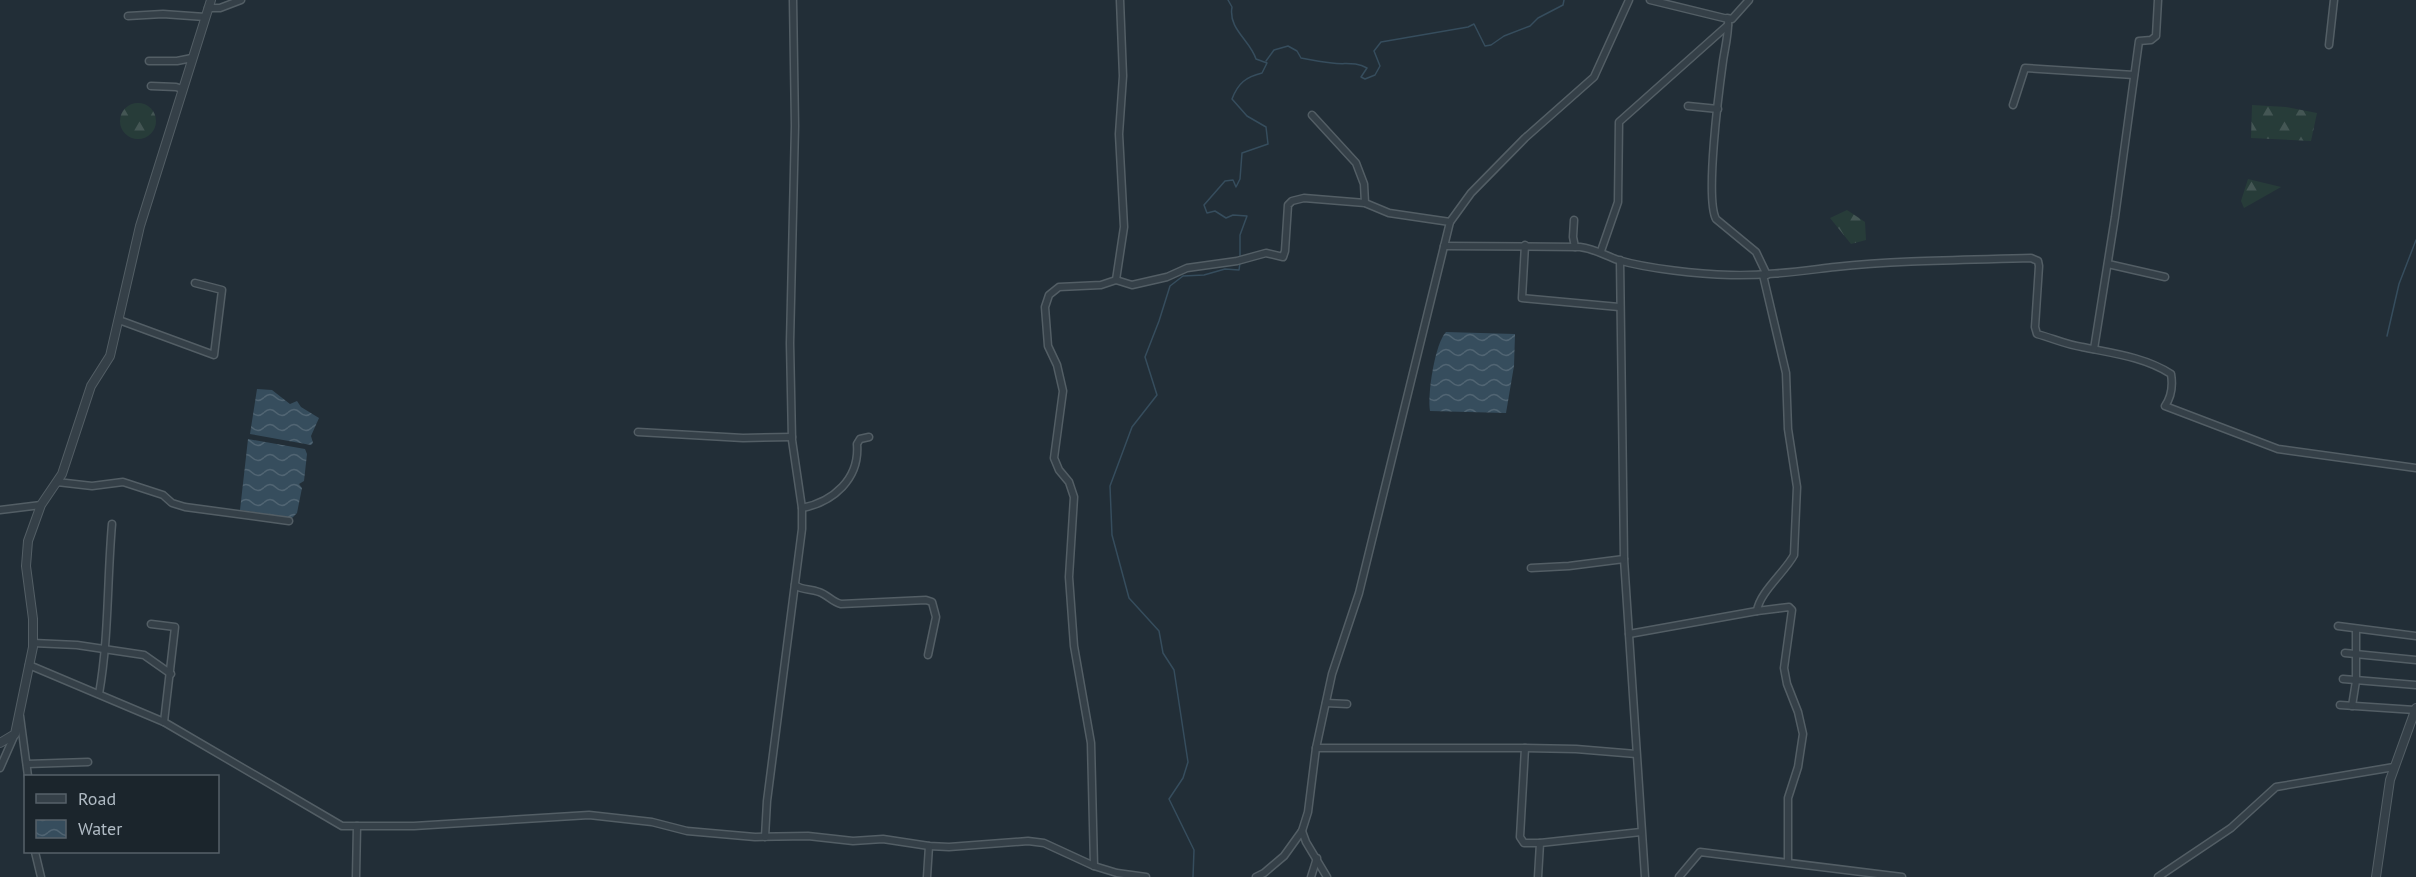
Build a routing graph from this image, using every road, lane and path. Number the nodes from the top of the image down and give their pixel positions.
1 (241, 0) edge
2 (793, 0) edge
3 (1120, 0) edge
4 (1629, 0) edge
5 (1650, 0) edge
6 (1749, 0) edge
7 (2158, 0) edge
8 (2334, 0) edge
9 (210, 4) edge
10 (128, 16) dead end
11 (205, 16) junction
12 (1728, 21) junction
13 (2329, 45) dead end
14 (192, 58) junction
15 (149, 61) dead end
16 (2134, 75) junction
17 (151, 86) dead end
18 (182, 89) junction
19 (2013, 105) dead end
20 (1688, 106) dead end
21 (1718, 109) junction
22 (1312, 115) dead end
23 (1365, 203) junction
24 (1574, 220) dead end
25 (1450, 222) junction
26 (1525, 245) junction
27 (1444, 246) junction
28 (1575, 247) junction
29 (1601, 251) junction
30 (1620, 260) junction
31 (2108, 264) junction
32 (1765, 275) junction
33 (2165, 277) dead end
34 (1116, 280) junction
35 (195, 283) dead end
36 (1619, 307) junction
37 (118, 320) junction
38 (2094, 349) junction
39 (638, 432) dead end
40 (869, 436) dead end
41 (792, 437) junction
42 (2416, 468) edge
43 (57, 482) junction
44 (41, 505) junction
45 (802, 508) junction
46 (0, 510) edge
47 (289, 521) dead end
48 (112, 524) dead end
49 (1624, 559) junction
50 (1531, 568) dead end
51 (795, 585) junction
52 (1757, 611) junction
53 (151, 624) dead end
54 (2338, 626) dead end
55 (2355, 628) junction
56 (1629, 634) junction
57 (2416, 636) edge
58 (33, 643) junction
59 (106, 649) junction
60 (2345, 653) dead end
61 (928, 655) dead end
62 (2356, 655) junction
63 (2416, 660) edge
64 (29, 665) junction
65 (171, 674) junction
66 (2343, 679) dead end
67 (2356, 681) junction
68 (2416, 685) edge
69 (99, 694) junction
70 (1326, 703) junction
71 (1347, 704) dead end
72 (2340, 705) dead end
73 (2352, 706) junction
74 (2416, 709) edge
75 (20, 715) junction
76 (164, 722) junction
77 (15, 734) junction
78 (0, 743) edge
79 (1316, 748) junction
80 (1525, 748) junction
81 (1636, 754) junction
82 (88, 762) dead end
83 (27, 764) junction
84 (2394, 767) junction
85 (0, 768) edge
86 (28, 775) edge
87 (357, 826) junction
88 (1302, 831) junction
89 (1641, 832) junction
90 (765, 837) junction
91 (1540, 843) junction
92 (929, 846) junction
93 (35, 853) edge
94 (1317, 858) junction
95 (1788, 861) junction
96 (1094, 866) junction
97 (1887, 876) edge
98 (41, 877) edge
99 (356, 877) edge
100 (927, 877) edge
101 (1146, 877) edge
102 (1256, 877) edge
103 (1311, 877) edge
104 (1327, 877) edge
105 (1538, 877) edge
106 (1645, 877) edge
107 (1679, 877) edge
108 (1902, 877) edge
109 (2158, 877) edge
110 (2376, 877) edge

1 - 9 street
2 - 41 street
3 - 34 street
4 - 25 street
5 - 12 street
6 - 12 street
7 - 16 street
8 - 13 street
9 - 11 street
10 - 11 street
11 - 14 street
12 - 21 street
12 - 29 street
14 - 15 street
14 - 18 street
16 - 19 street
16 - 31 street
17 - 18 street
18 - 37 street
20 - 21 street
21 - 32 street
22 - 23 street
23 - 25 street
23 - 34 street
24 - 28 street
25 - 27 street
26 - 27 street
26 - 28 street
26 - 36 street
27 - 70 street
28 - 29 street
29 - 30 street
30 - 32 street
30 - 36 street
31 - 33 street
31 - 38 street
32 - 38 street
32 - 52 street
34 - 96 street
35 - 37 street
36 - 49 street
37 - 43 street
38 - 42 street
39 - 41 street
40 - 45 street
41 - 45 street
43 - 44 street
43 - 47 street
44 - 46 street
44 - 58 street
45 - 51 street
48 - 59 street
49 - 50 street
49 - 56 street
51 - 61 street
51 - 90 street
52 - 56 street
52 - 95 street
53 - 65 street
54 - 55 street
55 - 57 street
55 - 62 street
56 - 81 street
58 - 59 street
58 - 64 street
59 - 65 street
59 - 69 street
60 - 62 street
62 - 63 street
62 - 67 street
64 - 69 street
64 - 75 street
65 - 76 street
66 - 67 street
67 - 68 street
67 - 73 street
69 - 76 street
70 - 71 street
70 - 79 street
72 - 73 street
73 - 74 street
74 - 84 street
75 - 77 street
75 - 83 street
76 - 87 street
77 - 78 street
77 - 85 street
79 - 80 street
79 - 88 street
80 - 81 street
80 - 91 street
81 - 89 street
82 - 83 street
83 - 86 street
84 - 109 street
84 - 110 street
87 - 90 street
87 - 99 street
88 - 94 street
88 - 102 street
89 - 91 street
89 - 106 street
90 - 92 street
91 - 105 street
92 - 96 street
92 - 100 street
93 - 98 street
94 - 103 street
94 - 104 street
95 - 97 street
95 - 107 street
96 - 101 street
97 - 108 street

